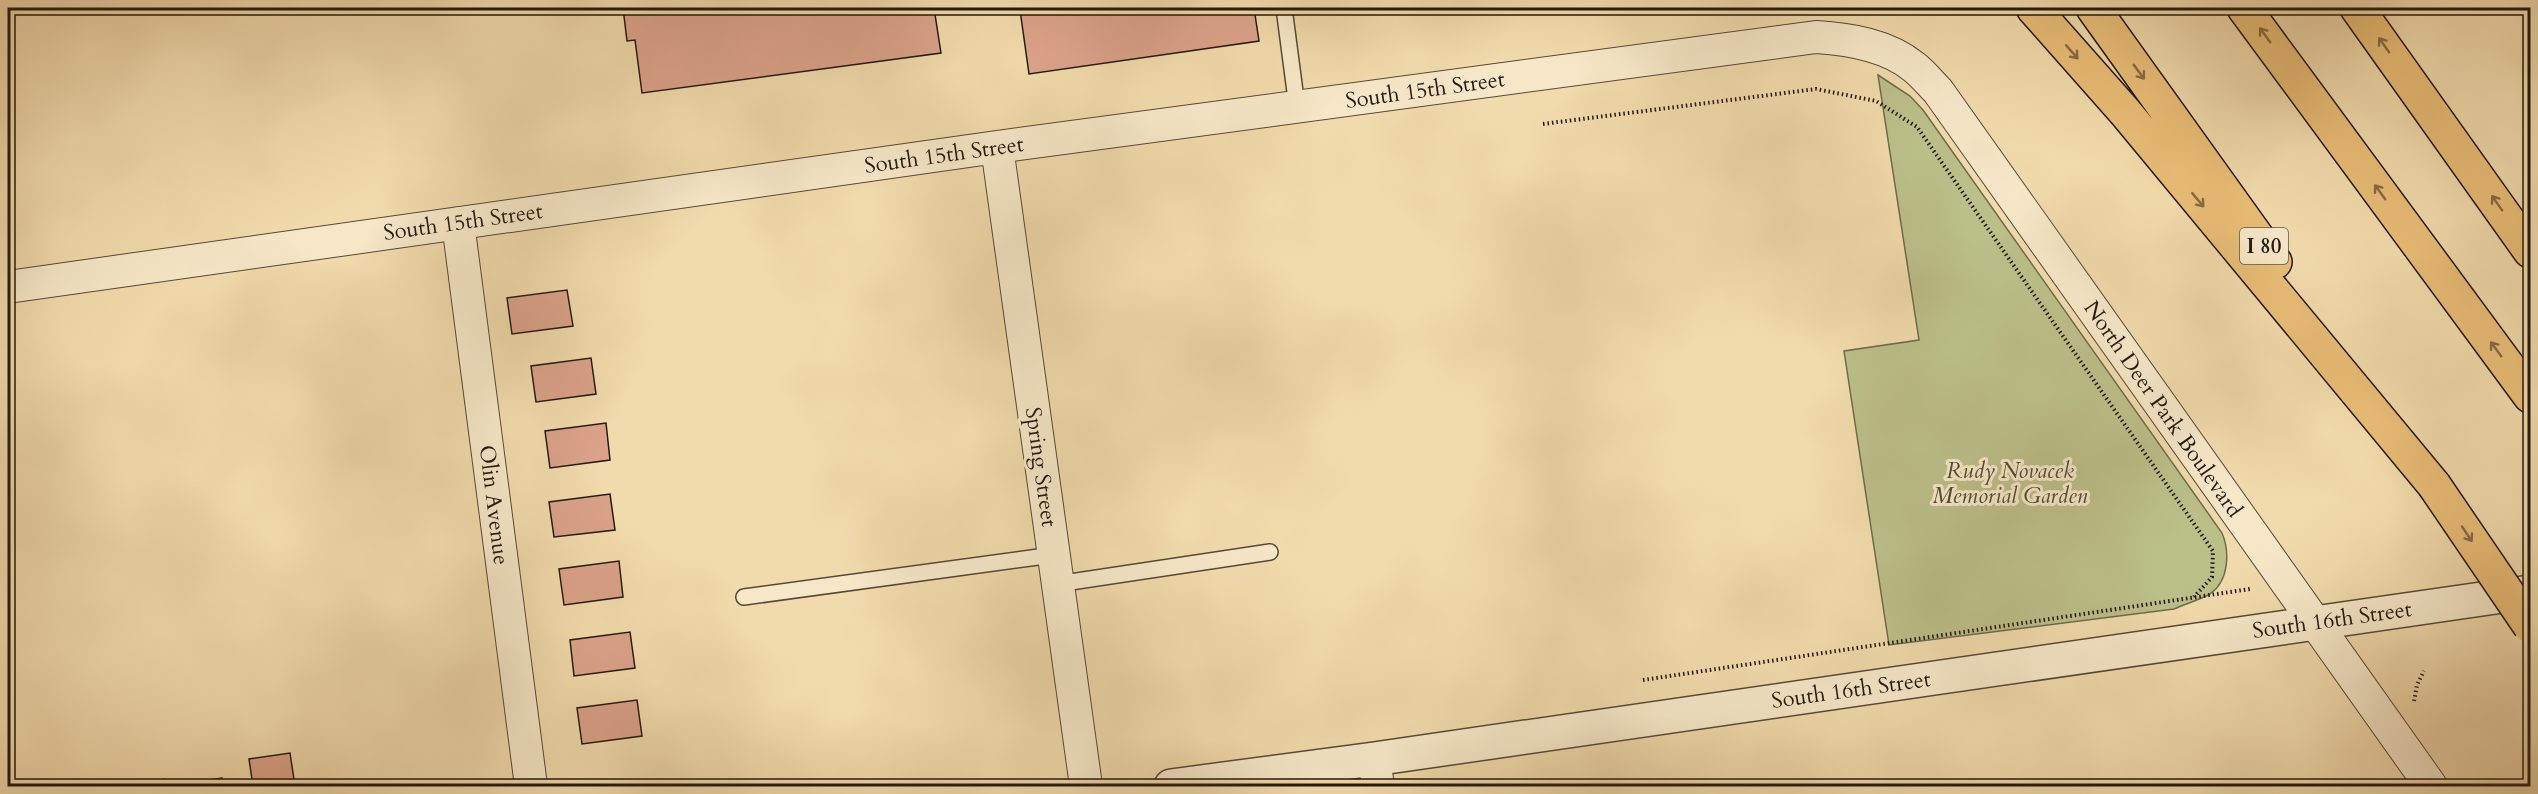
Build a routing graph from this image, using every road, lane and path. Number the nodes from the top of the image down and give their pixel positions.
1 (1284, 8) edge
2 (2033, 8) edge
3 (2093, 8) edge
4 (2244, 8) edge
5 (2357, 8) edge
6 (1880, 48) joint
7 (1297, 107) junction
8 (1543, 124) dead end
9 (997, 147) junction
10 (458, 223) junction
11 (2530, 251) edge
12 (8, 287) edge
13 (2530, 396) edge
14 (2434, 485) junction
15 (1269, 552) dead end
16 (1055, 570) junction
17 (2286, 583) junction
18 (2530, 592) edge
19 (744, 597) dead end
20 (2194, 597) junction
21 (2314, 623) junction
22 (2530, 626) edge
23 (1643, 680) dead end
24 (1376, 773) edge
25 (531, 786) edge
26 (1086, 786) edge
27 (1171, 786) edge
28 (2431, 786) edge

1 - 7 lane
2 -> 14 highway
3 -> 14 highway, I 80
13 -> 4 highway
11 -> 5 highway
6 - 7 street, South 15th Street
6 - 17 street, North Deer Park Boulevard
7 - 9 street, South 15th Street
8 - 20 path
9 - 10 street, South 15th Street
9 - 16 street, Spring Street
10 - 12 street, South 15th Street
10 - 25 street, Olin Avenue
14 -> 22 highway, I 80, bridge
15 - 16 lane
16 - 19 lane
16 - 26 street, Spring Street
17 - 20 path
17 - 21 street, North Deer Park Boulevard
18 - 21 street, South 16th Street
20 - 23 path
21 - 24 street, South 16th Street
21 - 28 street, North Deer Park Boulevard
24 - 27 street, South 16th Street

